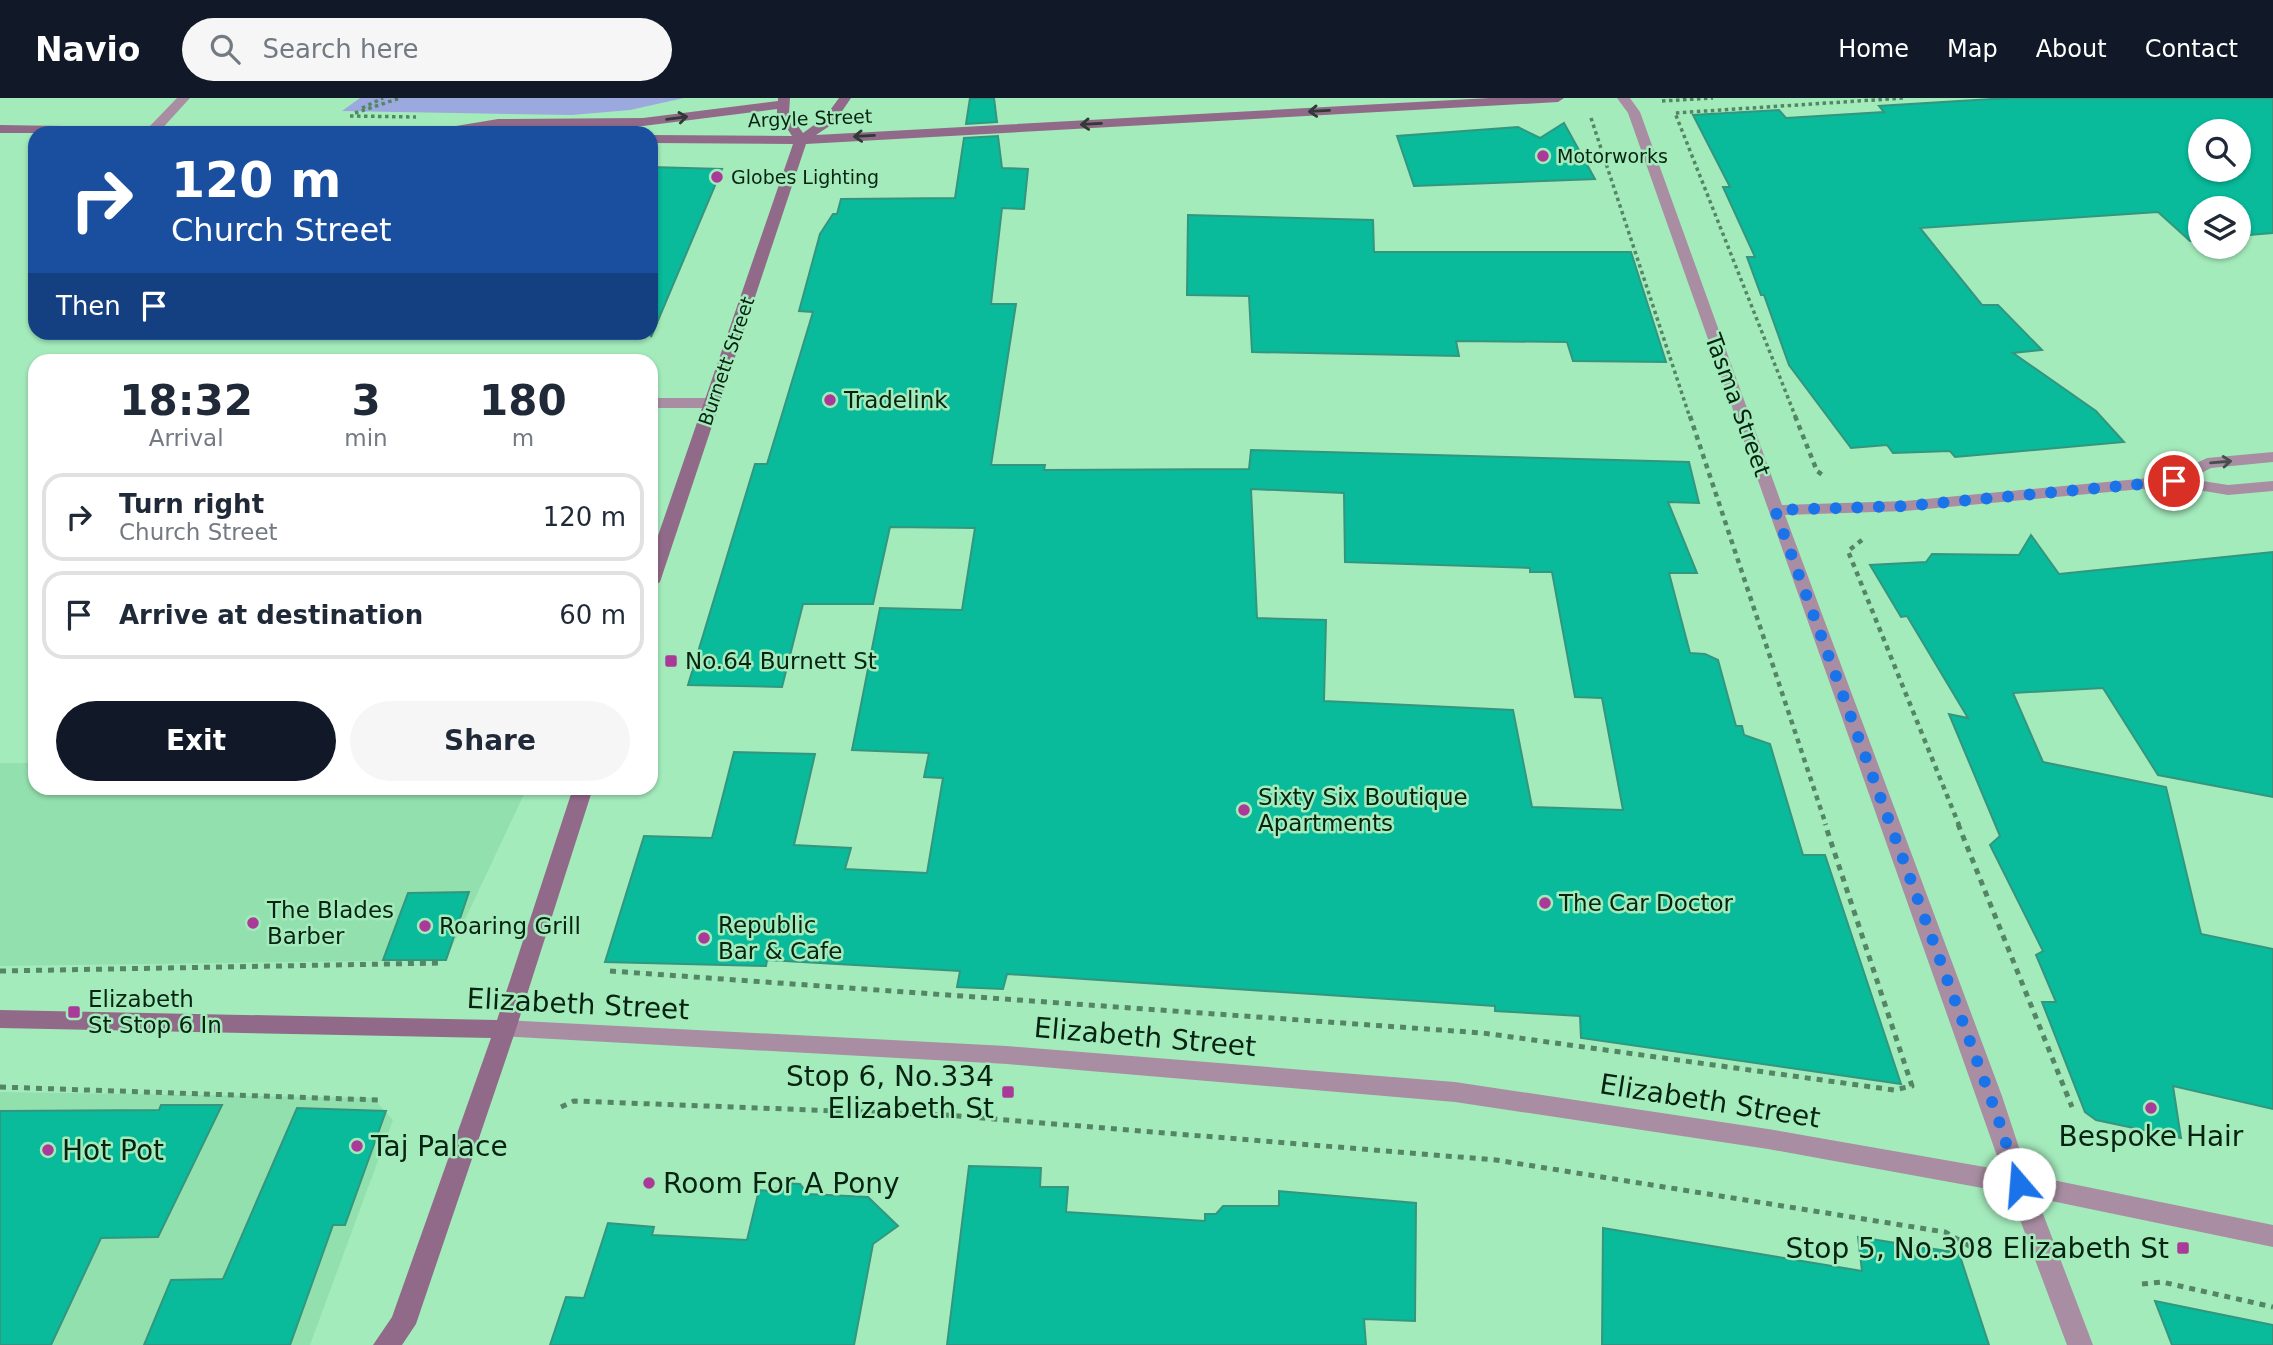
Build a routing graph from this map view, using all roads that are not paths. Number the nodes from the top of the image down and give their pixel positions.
1 (184, 98) edge
2 (845, 98) edge
3 (1558, 98) edge
4 (1623, 98) edge
5 (784, 101) edge
6 (1432, 102) edge
7 (158, 126) edge
8 (480, 126) edge
9 (0, 129) edge
10 (28, 129) edge
11 (658, 139) edge
12 (801, 140) junction
13 (658, 403) edge
14 (712, 403) junction
15 (2273, 457) edge
16 (2174, 481) junction
17 (2273, 486) edge
18 (1775, 510) junction
19 (658, 561) edge
20 (581, 795) edge
21 (0, 1019) edge
22 (505, 1028) junction
23 (2019, 1184) junction
24 (2273, 1236) edge
25 (404, 1334) edge
26 (386, 1345) edge
27 (2080, 1345) edge

1 - 7 street
2 - 12 main road
3 - 6 main road, Argyle Street
4 - 18 street, Tasma Street
8 -> 5 main road
5 - 12 main road
6 -> 12 main road, Argyle Street
9 - 10 main road
11 - 12 main road, Argyle Street
12 - 14 main road, Burnett Street
13 - 14 street
14 - 19 main road, Burnett Street
16 -> 15 street
16 - 17 street
16 - 18 street
18 - 23 street, Tasma Street
20 - 22 main road
21 - 22 main road, Elizabeth Street
22 - 23 street, Elizabeth Street
22 - 25 main road
23 - 24 street, Elizabeth Street
23 - 27 street, Tasma Street
25 - 26 main road

